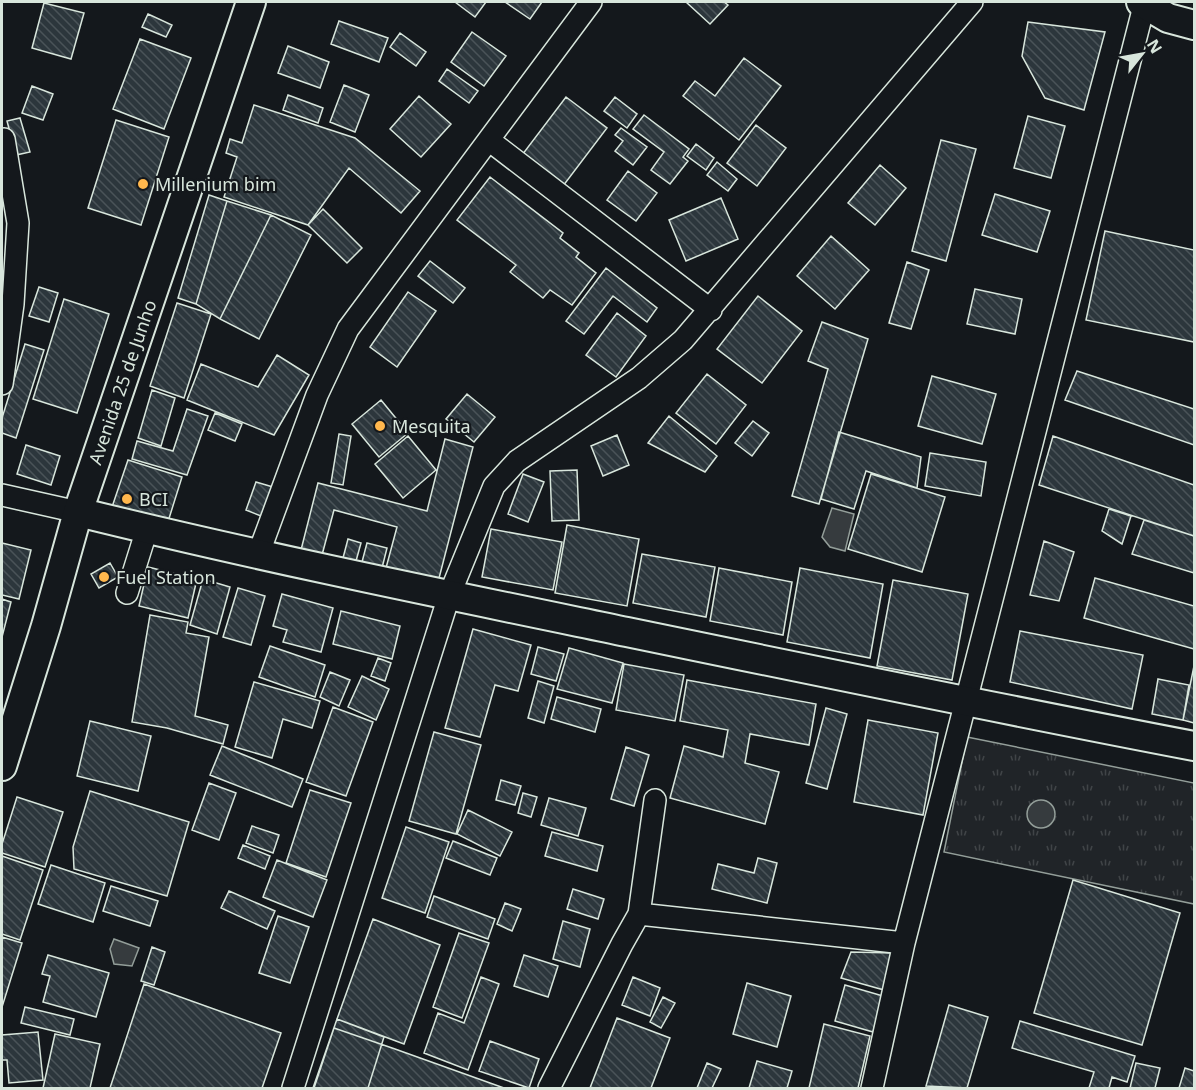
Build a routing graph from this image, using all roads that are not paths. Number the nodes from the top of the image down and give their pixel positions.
1 (251, 2) edge
2 (591, 2) edge
3 (972, 2) edge
4 (1142, 4) edge
5 (1194, 25) edge
6 (4, 139) dead end
7 (490, 141) junction
8 (711, 310) junction
9 (2, 384) edge
10 (2, 495) edge
11 (78, 512) junction
12 (147, 529) junction
13 (258, 555) junction
14 (127, 593) dead end
15 (449, 596) junction
16 (965, 703) junction
17 (1194, 746) edge
18 (2, 766) edge
19 (655, 800) dead end
20 (639, 914) junction
21 (904, 943) junction
22 (293, 1089) edge
23 (549, 1089) edge
24 (872, 1089) edge

1 - 11 street, Avenida 25 de Junho
2 - 7 street
3 - 8 street
4 - 5 street
4 - 16 street
6 - 9 street
7 - 8 street
7 - 13 street
8 - 15 street
10 - 11 street
11 - 12 street
11 - 18 street, Avenida 25 de Junho
12 - 13 street
12 - 14 street
13 - 15 street
15 - 16 street
15 - 22 street
16 - 17 street
16 - 21 street
19 - 20 street
20 - 21 street
20 - 23 street
21 - 24 street

